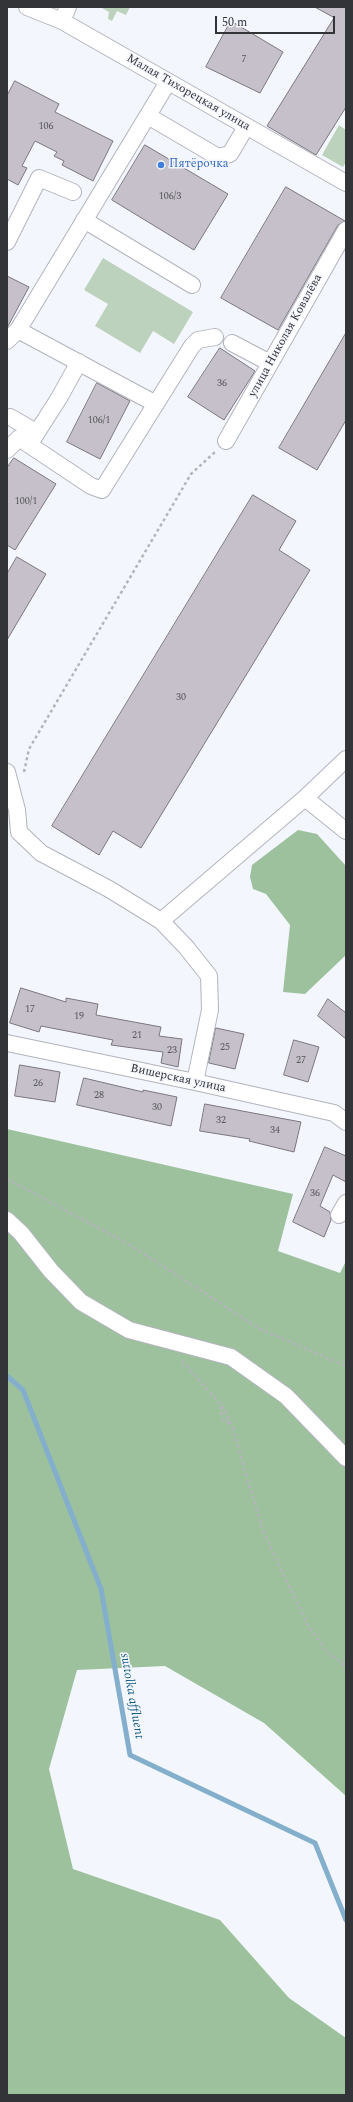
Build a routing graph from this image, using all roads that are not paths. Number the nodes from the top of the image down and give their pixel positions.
1 (28, 7) edge
2 (65, 14) edge
3 (168, 82) junction
4 (148, 116) junction
5 (246, 127) junction
6 (346, 183) edge
7 (73, 192) dead end
8 (84, 220) junction
9 (346, 230) edge
10 (7, 242) edge
11 (192, 285) dead end
12 (18, 330) junction
13 (215, 337) dead end
14 (7, 341) edge
15 (232, 343) dead end
16 (79, 362) junction
17 (270, 363) junction
18 (156, 404) junction
19 (10, 417) dead end
20 (32, 438) junction
21 (226, 441) road end
22 (7, 450) edge
23 (346, 759) edge
24 (7, 772) edge
25 (305, 798) junction
26 (346, 831) edge
27 (161, 921) junction
28 (7, 1043) edge
29 (195, 1082) junction
30 (346, 1122) edge
31 (7, 1220) edge
32 (346, 1458) edge

1 - 2 street, Малая Тихорецкая улица
2 - 3 street, Малая Тихорецкая улица
3 - 4 street
3 - 5 street, Малая Тихорецкая улица
4 - 5 street
4 - 8 street
5 - 6 street, Малая Тихорецкая улица
7 - 10 street
8 - 11 street
8 - 12 street
9 - 17 street, улица Николая Ковалёва
12 - 14 street
12 - 16 street
13 - 18 street
15 - 17 street
16 - 18 street
16 - 20 street
17 - 21 street, улица Николая Ковалёва
18 - 20 street
19 - 20 street
20 - 22 street
23 - 25 street
24 - 27 street
25 - 26 street
25 - 27 street
27 - 29 street
28 - 29 street, Вишерская улица
29 - 30 street, Вишерская улица
31 - 32 street

